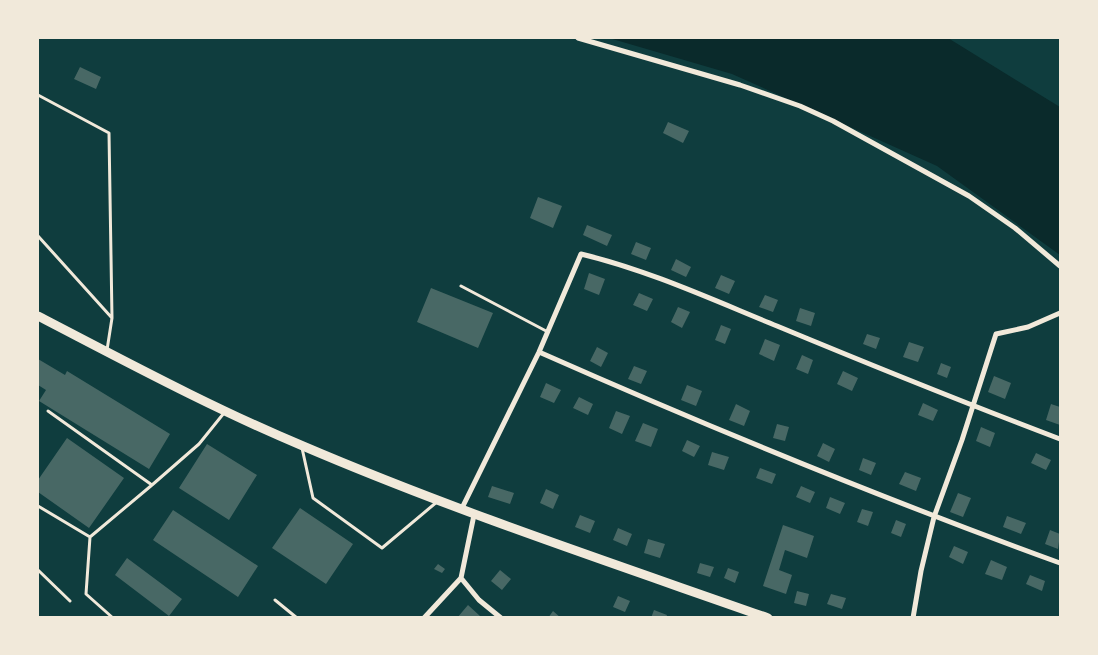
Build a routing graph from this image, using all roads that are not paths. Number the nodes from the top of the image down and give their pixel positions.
1 (578, 38) edge
2 (38, 95) edge
3 (38, 236) edge
4 (1060, 266) edge
5 (461, 286) dead end
6 (1060, 313) edge
7 (38, 316) edge
8 (112, 318) junction
9 (548, 332) junction
10 (106, 352) junction
11 (539, 352) junction
12 (974, 406) junction
13 (48, 411) dead end
14 (226, 411) junction
15 (1060, 438) edge
16 (302, 446) junction
17 (152, 485) junction
18 (439, 500) junction
19 (38, 506) edge
20 (462, 508) junction
21 (474, 514) junction
22 (934, 517) junction
23 (90, 537) junction
24 (1060, 563) edge
25 (38, 570) edge
26 (461, 578) junction
27 (275, 600) dead end
28 (70, 601) dead end
29 (113, 618) edge
30 (297, 618) edge
31 (424, 618) edge
32 (501, 618) edge
33 (768, 618) edge
34 (913, 618) edge

1 - 4 street
2 - 8 lane
3 - 8 lane
5 - 9 lane
6 - 12 street
7 - 10 highway
8 - 10 lane
9 - 11 street
9 - 12 street
10 - 14 highway
11 - 20 street
11 - 22 street
12 - 15 street
12 - 22 street
13 - 17 lane
14 - 16 highway
14 - 17 lane
16 - 18 highway
16 - 18 lane
17 - 23 lane
18 - 20 highway
19 - 23 lane
20 - 21 highway
21 - 26 street
21 - 33 highway
22 - 24 street
22 - 34 street
23 - 29 lane
25 - 28 lane
26 - 31 street
26 - 32 street
27 - 30 lane

